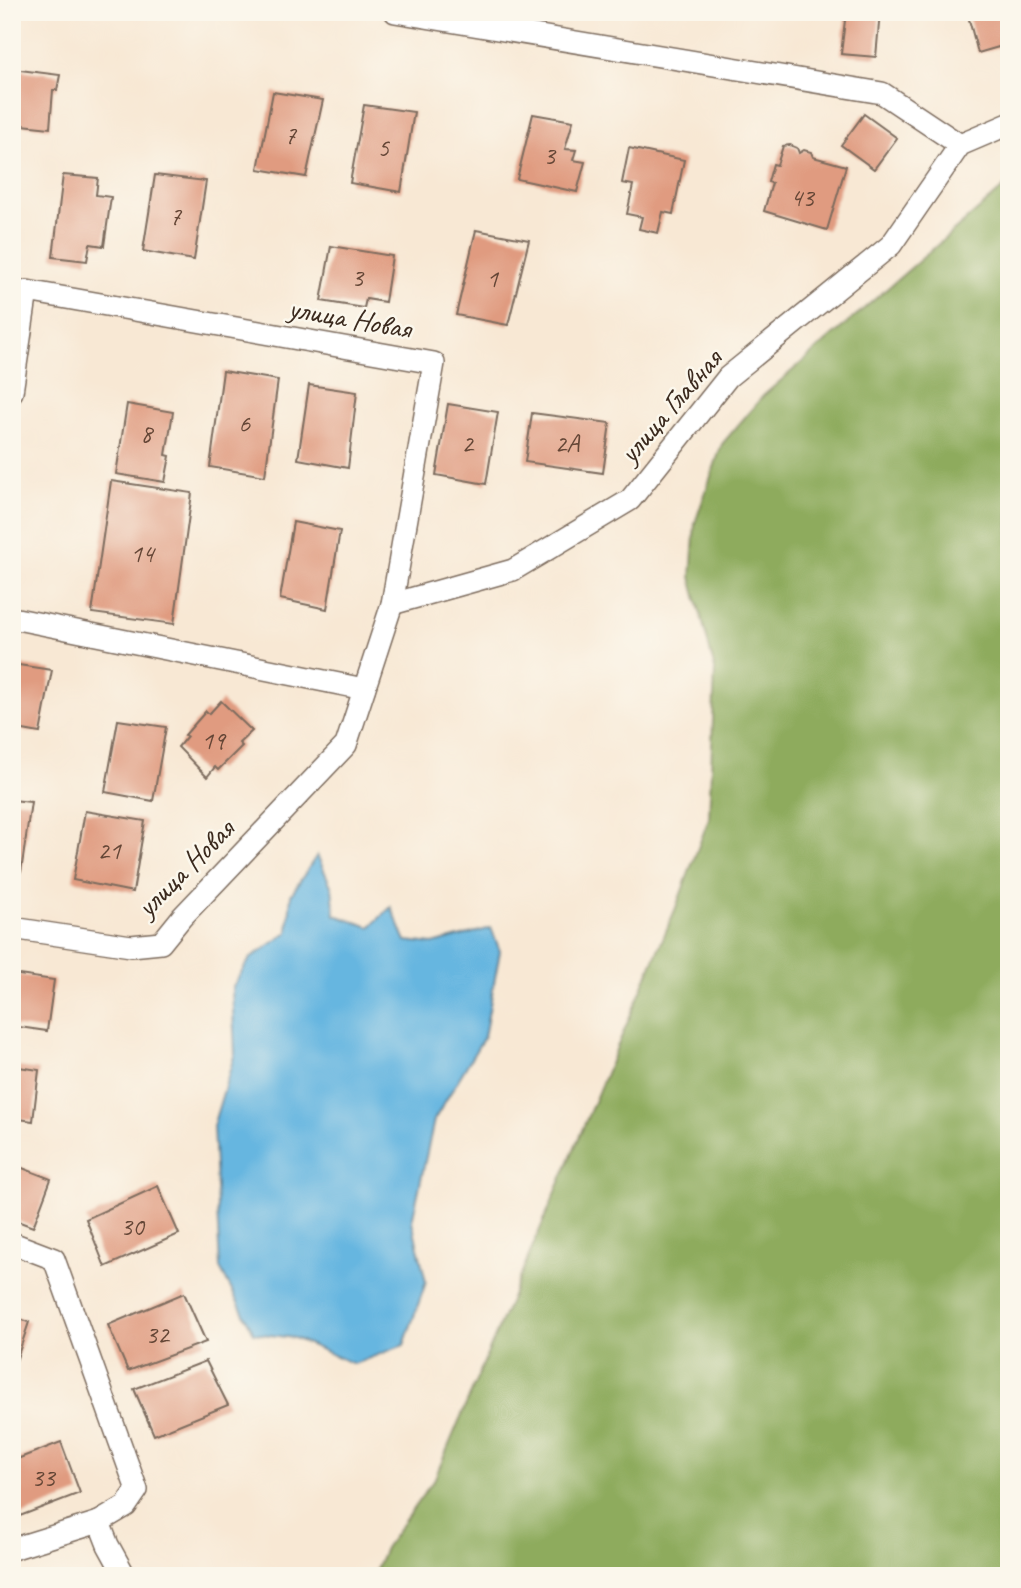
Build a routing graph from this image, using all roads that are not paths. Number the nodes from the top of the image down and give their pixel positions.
1 (395, 12) edge
2 (1009, 124) edge
3 (960, 145) junction
4 (12, 392) edge
5 (392, 604) junction
6 (12, 618) edge
7 (364, 689) junction
8 (12, 928) edge
9 (12, 1243) edge
10 (99, 1522) junction
11 (12, 1549) edge
12 (125, 1576) edge

1 - 3 street
2 - 3 street
3 - 5 street, улица Главная
4 - 5 street, улица Новая
5 - 7 street, улица Новая
6 - 7 street
7 - 8 street, улица Новая
9 - 10 street
10 - 11 street
10 - 12 street

